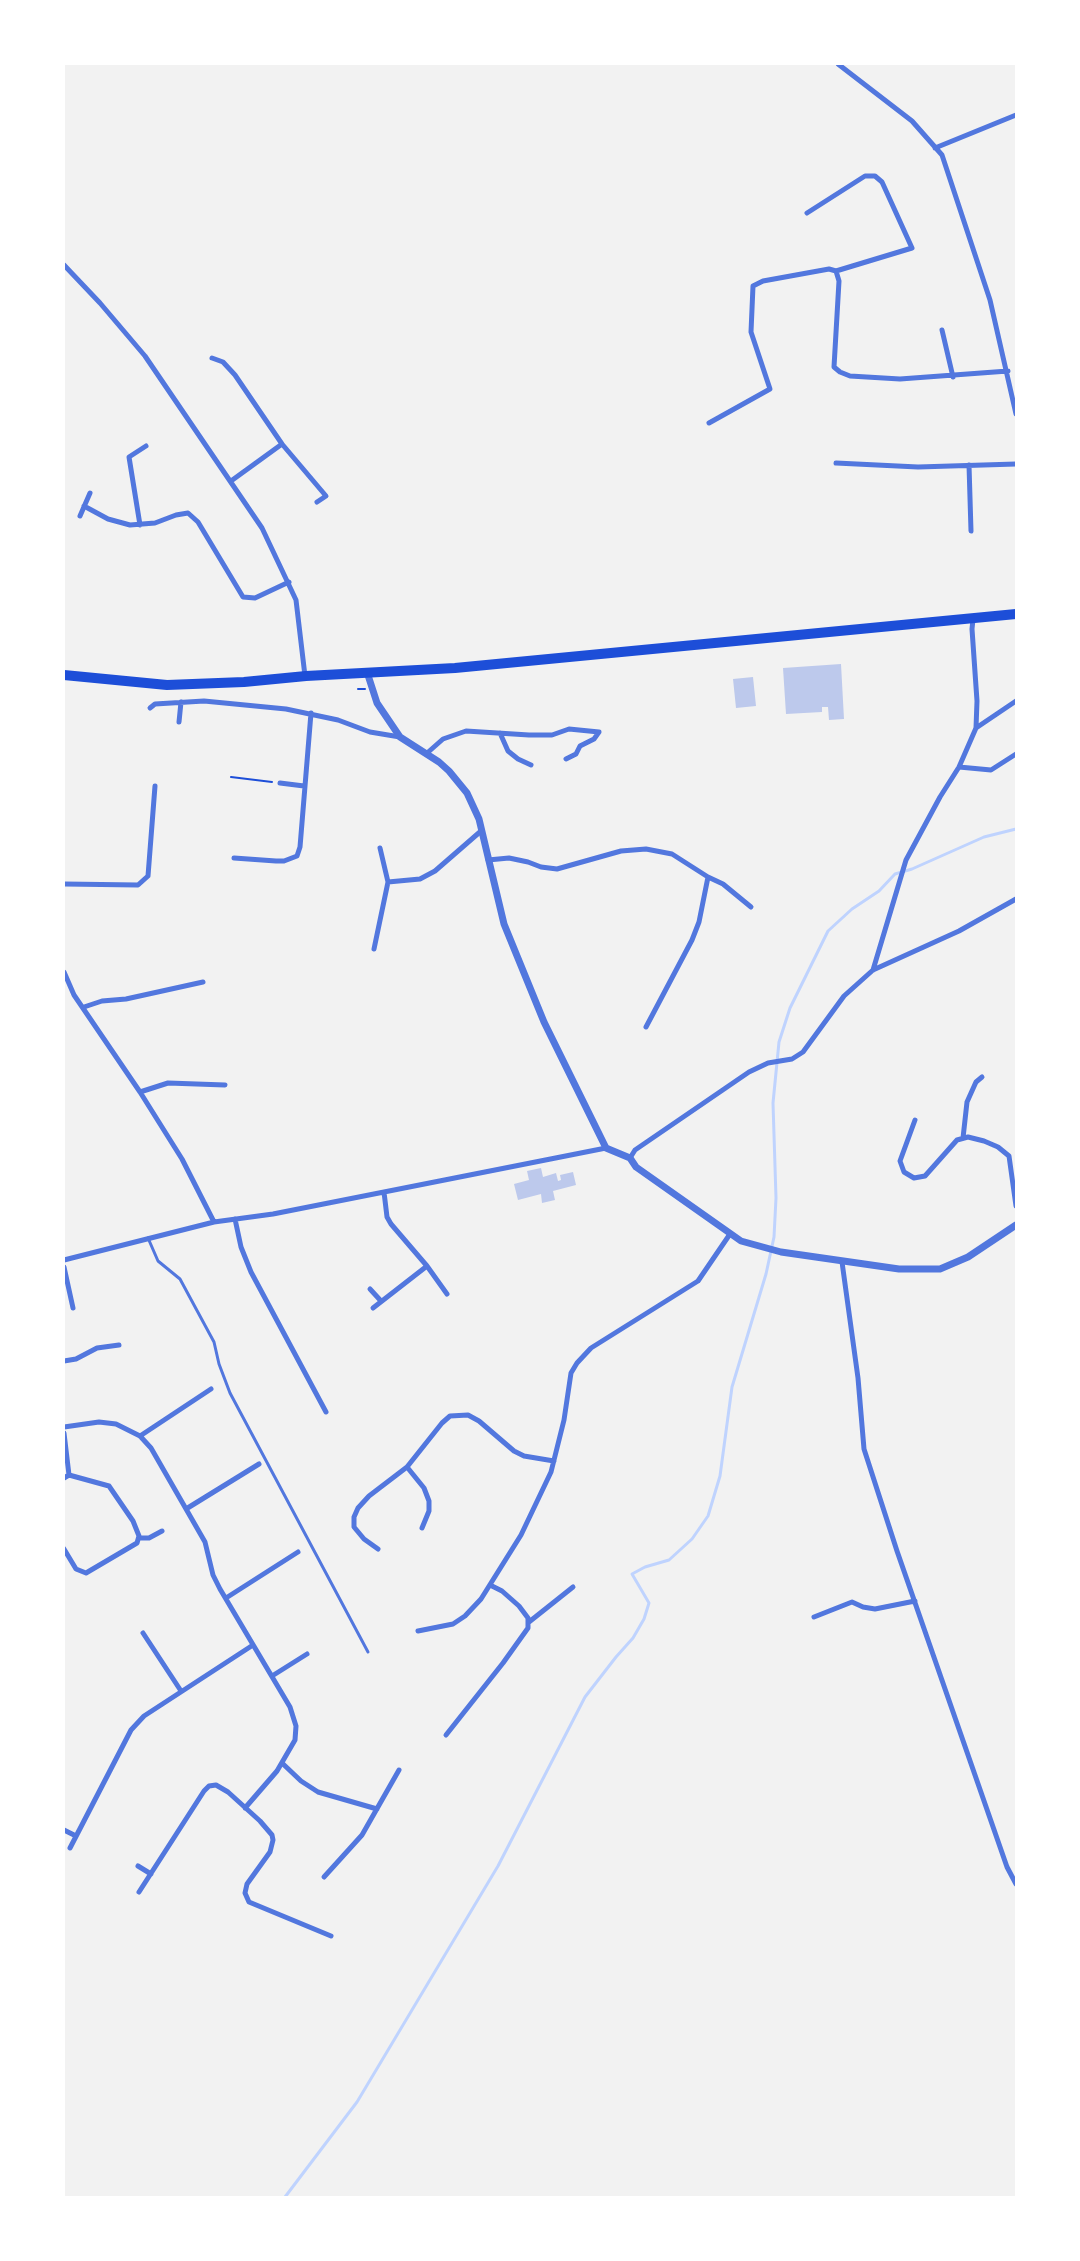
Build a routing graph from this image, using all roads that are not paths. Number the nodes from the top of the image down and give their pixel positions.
1 (838, 64) edge
2 (1016, 115) edge
3 (935, 148) junction
4 (807, 213) dead end
5 (64, 265) edge
6 (836, 271) junction
7 (942, 330) dead end
8 (212, 358) dead end
9 (1008, 371) junction
10 (953, 377) junction
11 (1016, 414) edge
12 (709, 422) dead end
13 (282, 444) junction
14 (146, 446) dead end
15 (836, 463) dead end
16 (1016, 464) edge
17 (969, 465) junction
18 (231, 481) junction
19 (90, 493) dead end
20 (317, 502) dead end
21 (84, 506) junction
22 (80, 516) dead end
23 (140, 525) junction
24 (971, 531) dead end
25 (289, 582) junction
26 (1016, 614) edge
27 (974, 617) junction
28 (367, 672) junction
29 (64, 674) edge
30 (306, 676) junction
31 (1016, 701) edge
32 (181, 702) junction
33 (150, 708) dead end
34 (311, 714) junction
35 (179, 722) dead end
36 (976, 728) junction
37 (500, 733) junction
38 (400, 737) junction
39 (426, 754) junction
40 (1016, 754) edge
41 (566, 759) dead end
42 (531, 765) dead end
43 (959, 767) junction
44 (280, 783) road end
45 (155, 786) dead end
46 (304, 786) junction
47 (482, 831) junction
48 (380, 848) dead end
49 (234, 858) dead end
50 (488, 860) junction
51 (708, 877) junction
52 (388, 882) junction
53 (64, 884) edge
54 (1016, 899) edge
55 (751, 907) dead end
56 (374, 949) dead end
57 (873, 970) junction
58 (64, 972) edge
59 (203, 982) dead end
60 (84, 1007) junction
61 (646, 1027) dead end
62 (982, 1076) dead end
63 (225, 1085) dead end
64 (140, 1092) junction
65 (915, 1120) dead end
66 (963, 1138) junction
67 (606, 1148) junction
68 (630, 1158) junction
69 (384, 1192) junction
70 (1016, 1206) edge
71 (235, 1219) junction
72 (214, 1222) junction
73 (1016, 1225) edge
74 (730, 1234) junction
75 (148, 1238) junction
76 (64, 1260) edge
77 (842, 1262) junction
78 (427, 1266) junction
79 (64, 1267) edge
80 (370, 1289) dead end
81 (447, 1294) dead end
82 (381, 1302) junction
83 (73, 1308) dead end
84 (373, 1308) dead end
85 (119, 1345) dead end
86 (64, 1361) edge
87 (211, 1389) dead end
88 (326, 1412) dead end
89 (64, 1427) edge
90 (64, 1433) edge
91 (140, 1436) junction
92 (554, 1461) junction
93 (259, 1464) dead end
94 (407, 1467) junction
95 (66, 1476) edge
96 (186, 1509) junction
97 (422, 1528) dead end
98 (162, 1531) dead end
99 (139, 1538) junction
100 (64, 1549) edge
101 (378, 1549) dead end
102 (298, 1552) dead end
103 (490, 1586) junction
104 (574, 1587) dead end
105 (226, 1598) junction
106 (915, 1601) junction
107 (814, 1617) dead end
108 (529, 1622) junction
109 (418, 1631) dead end
110 (143, 1633) dead end
111 (253, 1645) junction
112 (368, 1652) dead end
113 (307, 1654) dead end
114 (272, 1676) junction
115 (181, 1691) junction
116 (446, 1736) dead end
117 (282, 1764) junction
118 (399, 1770) dead end
119 (245, 1808) junction
120 (377, 1809) junction
121 (64, 1830) edge
122 (76, 1836) junction
123 (70, 1848) dead end
124 (138, 1866) dead end
125 (151, 1874) junction
126 (324, 1877) dead end
127 (1016, 1884) edge
128 (139, 1892) dead end
129 (331, 1936) dead end

1 - 3 street
2 - 3 street
3 - 9 street
4 - 6 street
5 - 18 street
6 - 10 street
6 - 12 street
7 - 10 street
8 - 13 street
9 - 10 street
9 - 11 street
13 - 18 street
13 - 20 street
14 - 23 street
15 - 17 street
16 - 17 street
17 - 24 street
18 - 25 street
19 - 21 street
21 - 22 street
21 - 23 street
23 - 25 street
25 - 30 street
26 - 27 highway
27 - 28 highway
27 - 36 street
28 - 30 highway
28 - 38 street
29 - 30 highway
31 - 36 street
32 - 33 street
32 - 34 street
32 - 35 street
34 - 38 street
34 - 46 street
36 - 43 street
37 - 39 street
37 - 41 street
37 - 42 street
38 - 39 street
39 - 47 street
40 - 43 street
43 - 57 street
44 - 46 street
45 - 53 street
46 - 49 street
47 - 50 street
47 - 52 street
48 - 52 street
50 - 51 street
50 - 67 street
51 - 55 street
51 - 61 street
52 - 56 street
54 - 57 street
57 - 68 street
58 - 60 street
59 - 60 street
60 - 64 street
62 - 66 street
63 - 64 street
64 - 72 street
65 - 66 street
66 - 70 street
67 - 68 street
67 - 69 street
68 - 74 street
69 - 71 street
69 - 78 street
71 - 72 street
71 - 88 street
72 - 75 street
73 - 77 street
74 - 77 street
74 - 92 street
75 - 76 street
75 - 112 lane
77 - 106 street
78 - 81 street
78 - 82 street
79 - 83 street
80 - 82 street
82 - 84 street
85 - 86 street
87 - 91 street
89 - 91 street
90 - 95 street
91 - 96 street
92 - 94 street
92 - 103 street
93 - 96 street
94 - 97 street
94 - 101 street
95 - 99 street
96 - 105 street
98 - 99 street
99 - 100 street
102 - 105 street
103 - 108 street
103 - 109 street
104 - 108 street
105 - 111 street
106 - 107 street
106 - 127 street
108 - 116 street
110 - 115 street
111 - 114 street
111 - 115 street
113 - 114 street
114 - 117 street
115 - 122 street
117 - 119 street
117 - 120 street
118 - 120 street
119 - 125 street
119 - 129 street
120 - 126 street
121 - 122 street
122 - 123 street
124 - 125 street
125 - 128 street

